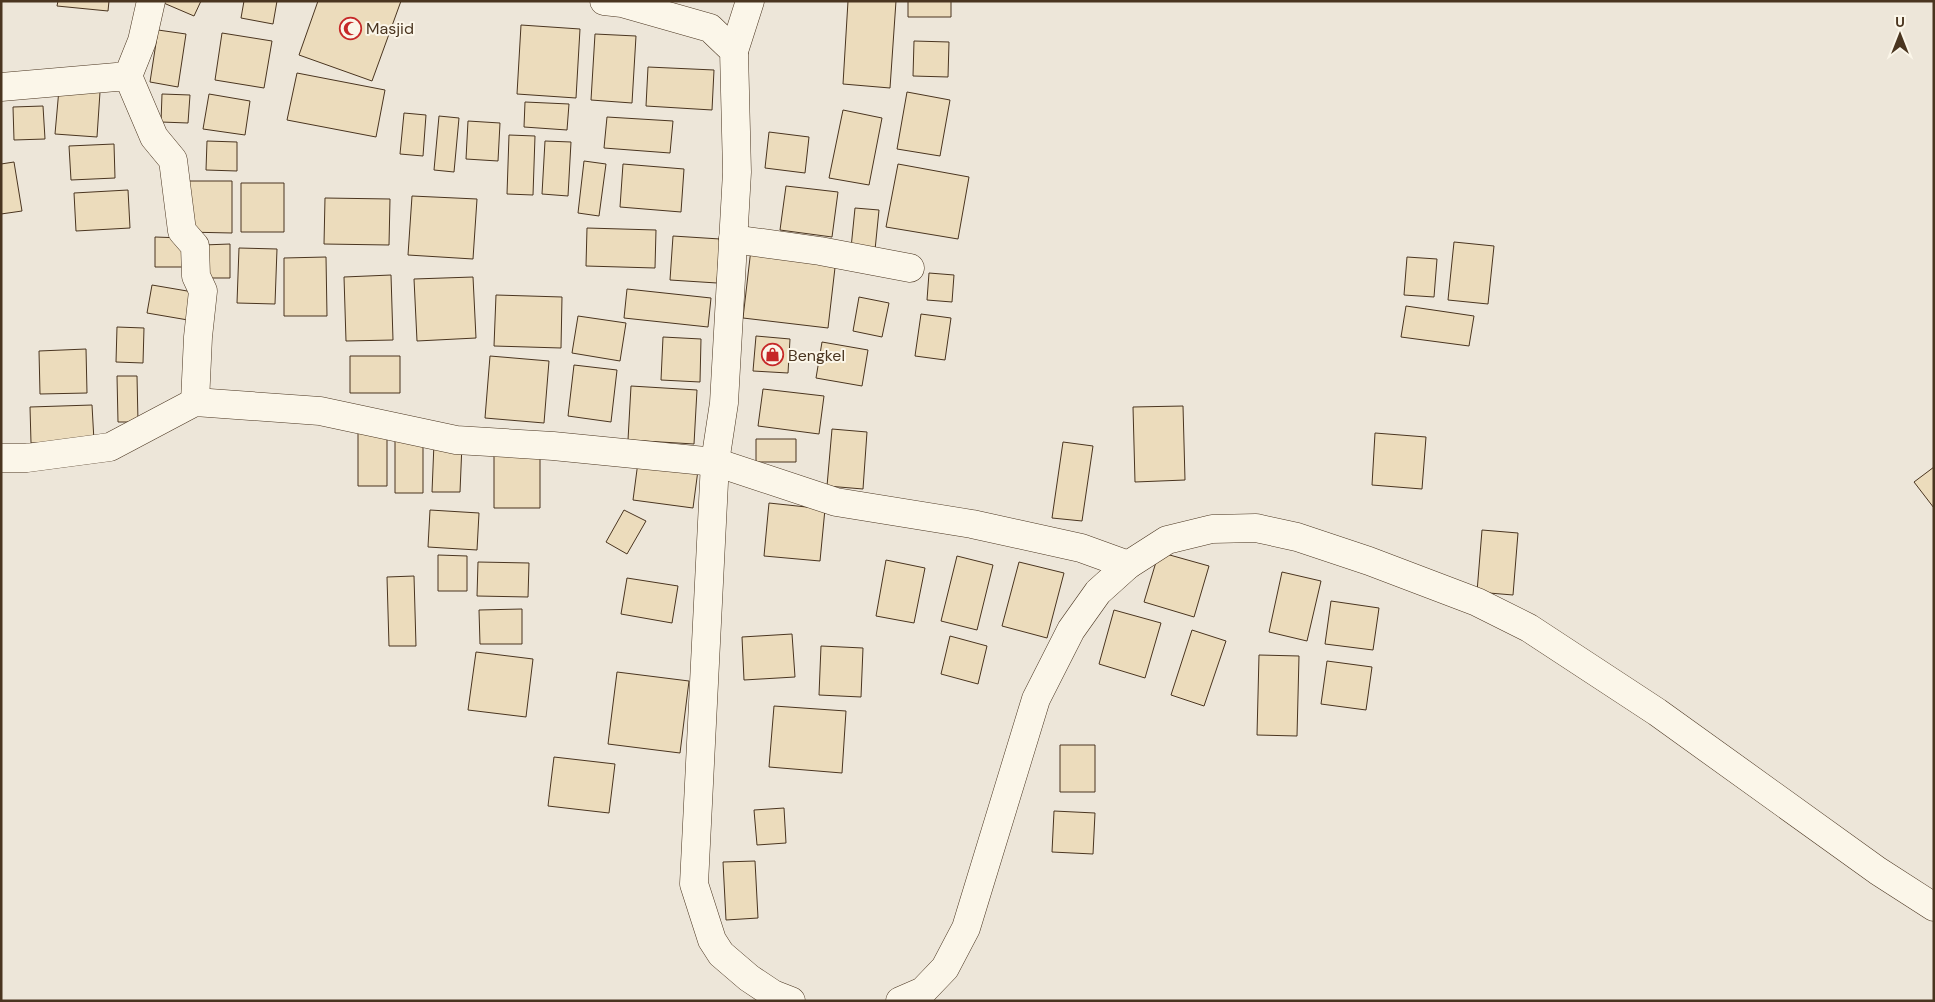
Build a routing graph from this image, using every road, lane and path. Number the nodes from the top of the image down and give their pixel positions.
1 (151, 1) edge
2 (604, 1) edge
3 (750, 1) edge
4 (734, 51) junction
5 (128, 76) junction
6 (1, 87) edge
7 (733, 239) junction
8 (910, 268) dead end
9 (195, 402) junction
10 (1, 458) edge
11 (715, 462) junction
12 (1128, 565) junction
13 (1934, 907) edge
14 (791, 1001) edge
15 (900, 1001) edge

1 - 5 street
2 - 4 street
3 - 4 street
4 - 7 street
5 - 6 street
5 - 9 street
7 - 8 street
7 - 11 street
9 - 10 street
9 - 11 street
11 - 12 street
11 - 14 street
12 - 13 street
12 - 15 street

